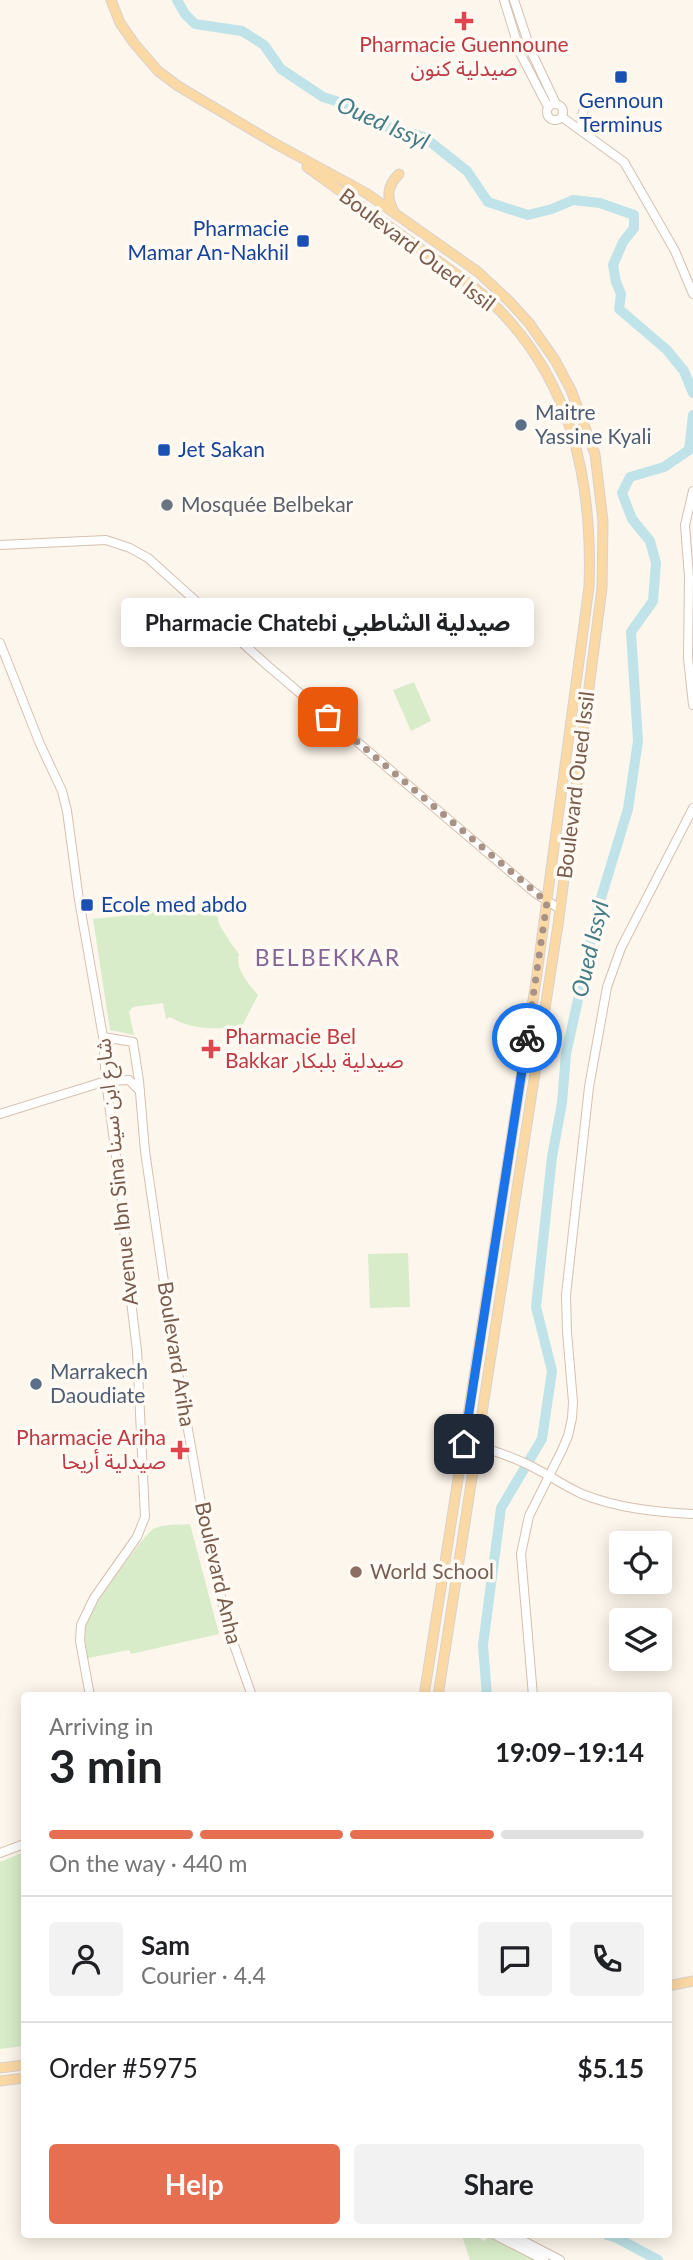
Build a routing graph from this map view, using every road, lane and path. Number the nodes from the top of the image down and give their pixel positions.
1 (111, 0) edge
2 (504, 0) edge
3 (514, 0) edge
4 (586, 101) dead end
5 (552, 106) junction
6 (562, 117) junction
7 (583, 131) junction
8 (274, 143) junction
9 (400, 174) dead end
10 (394, 214) junction
11 (693, 294) edge
12 (693, 491) edge
13 (0, 545) edge
14 (0, 643) edge
15 (693, 705) edge
16 (693, 808) edge
17 (547, 902) junction
18 (560, 909) junction
19 (103, 1037) junction
20 (136, 1061) junction
21 (122, 1079) junction
22 (106, 1080) junction
23 (141, 1091) junction
24 (0, 1114) edge
25 (464, 1444) junction
26 (477, 1446) junction
27 (192, 1449) joint
28 (548, 1477) junction
29 (693, 1514) edge
30 (89, 1692) edge
31 (251, 1692) edge
32 (425, 1692) edge
33 (439, 1692) edge
34 (533, 1692) edge
35 (21, 1845) edge
36 (0, 1853) edge
37 (693, 1981) edge
38 (672, 1985) edge
39 (21, 2065) edge
40 (0, 2068) edge
41 (21, 2078) edge
42 (0, 2081) edge
43 (501, 2238) edge
44 (518, 2238) edge
45 (544, 2260) edge
46 (560, 2260) edge

1 - 8 main road, Boulevard Oued Issil
2 - 5 street
3 - 5 street
4 - 7 street
5 - 6 street
5 - 6 street
6 - 7 street
7 - 11 street
8 - 10 main road, Boulevard Oued Issil
8 - 17 main road, Boulevard Oued Issil
9 - 10 main road
10 - 18 main road, Boulevard Oued Issil
12 - 15 street
13 - 17 street
14 - 19 street, Avenue Ibn Sina شارع ابن سينا
16 - 28 street
17 - 18 street
17 - 25 main road, Boulevard Oued Issil
18 - 26 main road, Boulevard Oued Issil
19 - 20 street
19 - 22 street, Avenue Ibn Sina شارع ابن سينا
20 - 21 street
20 - 23 street
21 - 22 street
21 - 23 street
22 - 24 street
22 - 30 street, Avenue Ibn Sina شارع ابن سينا
23 - 27 street, Boulevard Ariha
25 - 26 street
25 - 32 main road, Boulevard Oued Issil
26 - 28 street
26 - 33 main road, Boulevard Oued Issil
27 - 31 street, Boulevard Anha
28 - 29 street
28 - 34 street
35 - 36 street
37 - 38 main road
39 - 40 main road
41 - 42 main road
43 - 45 street
44 - 46 street

